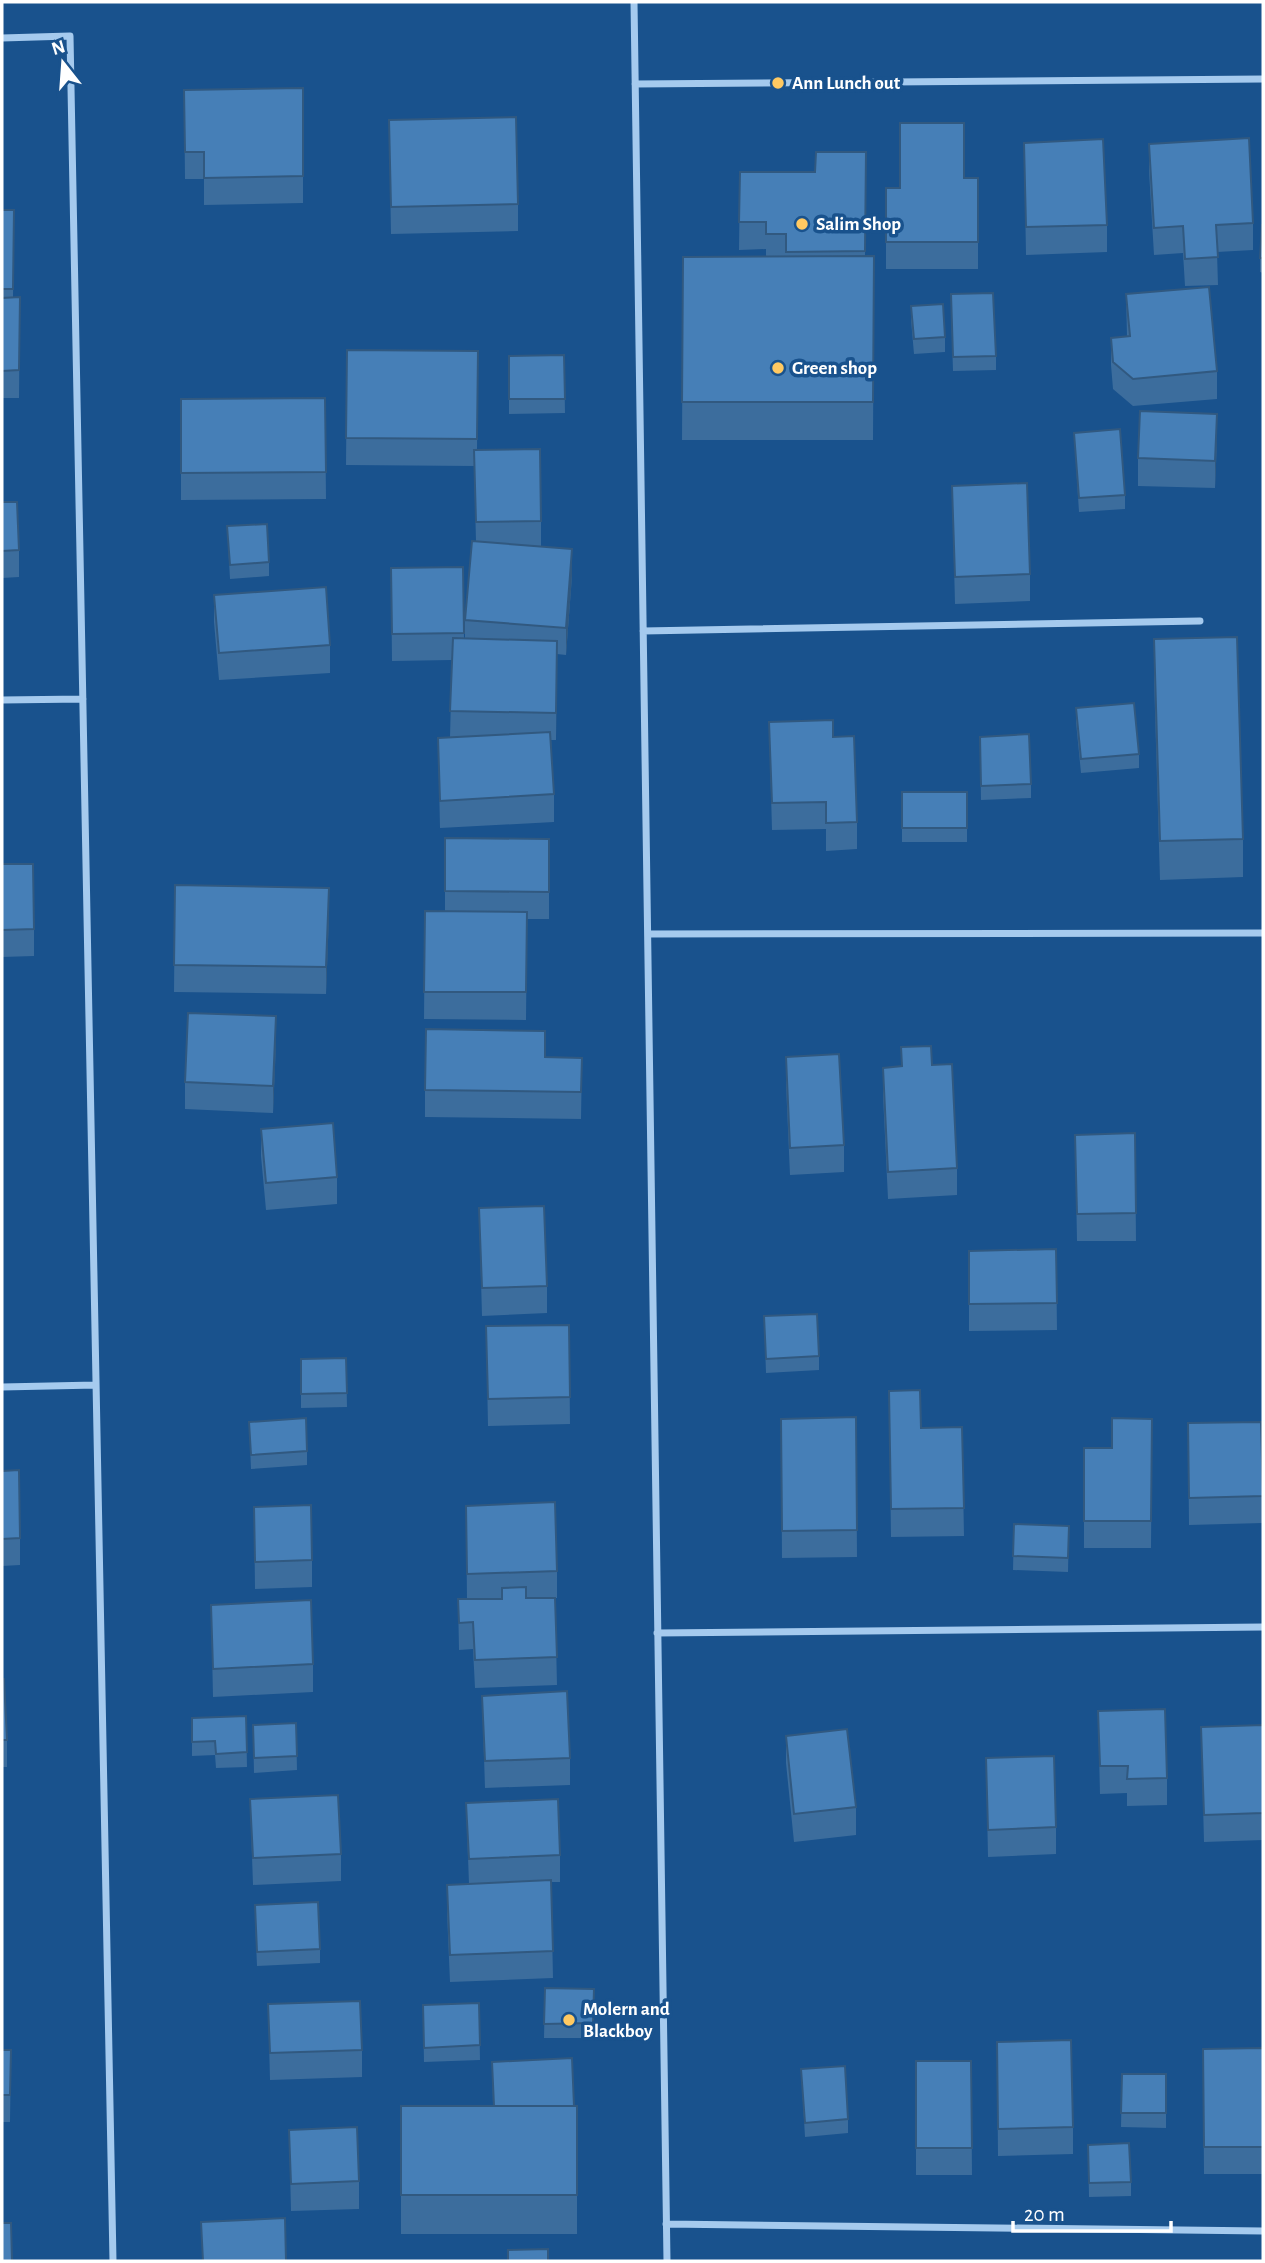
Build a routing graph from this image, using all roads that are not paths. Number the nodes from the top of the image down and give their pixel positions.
1 (634, 2) edge
2 (2, 38) edge
3 (1263, 79) edge
4 (635, 84) junction
5 (1200, 621) dead end
6 (643, 631) junction
7 (83, 699) junction
8 (2, 700) edge
9 (1263, 933) edge
10 (648, 934) junction
11 (96, 1385) junction
12 (2, 1387) edge
13 (1263, 1627) edge
14 (657, 1633) junction
15 (666, 2224) junction
16 (1263, 2231) edge
17 (113, 2261) edge
18 (667, 2261) edge

1 - 4 street
2 - 7 street
3 - 4 street
4 - 6 street
5 - 6 street
6 - 10 street
7 - 8 street
7 - 11 street
9 - 10 street
10 - 14 street
11 - 12 street
11 - 17 street
13 - 14 street
14 - 15 street
15 - 16 street
15 - 18 street

